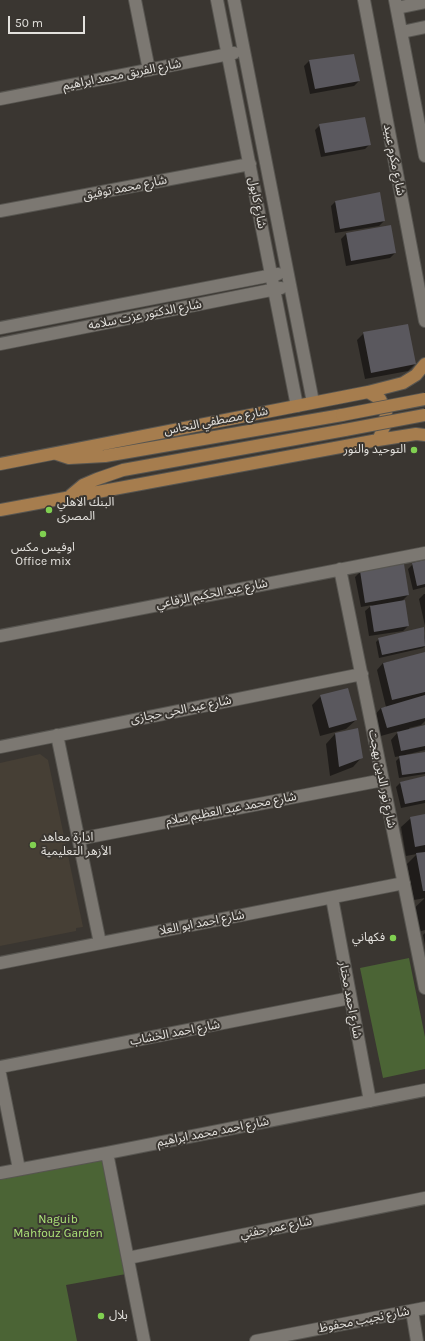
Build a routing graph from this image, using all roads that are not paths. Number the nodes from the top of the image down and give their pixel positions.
1 (135, 0) edge
2 (217, 0) edge
3 (234, 0) edge
4 (364, 0) edge
5 (425, 2) edge
6 (396, 4) edge
7 (425, 27) edge
8 (402, 32) junction
9 (244, 51) junction
10 (228, 54) junction
11 (149, 70) junction
12 (0, 99) edge
13 (425, 156) edge
14 (250, 164) junction
15 (0, 211) edge
16 (288, 272) junction
17 (271, 275) junction
18 (290, 286) junction
19 (274, 290) junction
20 (425, 321) edge
21 (0, 328) edge
22 (0, 344) edge
23 (425, 364) edge
24 (368, 392) junction
25 (425, 399) edge
26 (313, 402) junction
27 (297, 406) junction
28 (425, 415) edge
29 (425, 435) edge
30 (378, 440) junction
31 (53, 453) junction
32 (0, 464) edge
33 (70, 496) junction
34 (0, 510) edge
35 (425, 553) edge
36 (340, 569) junction
37 (0, 636) edge
38 (362, 674) junction
39 (57, 735) junction
40 (0, 747) edge
41 (382, 780) junction
42 (79, 839) junction
43 (404, 884) junction
44 (332, 898) junction
45 (100, 943) junction
46 (0, 963) edge
47 (425, 986) edge
48 (350, 998) junction
49 (0, 1067) edge
50 (0, 1074) edge
51 (425, 1090) edge
52 (370, 1101) junction
53 (106, 1154) junction
54 (19, 1169) junction
55 (0, 1173) edge
56 (425, 1198) edge
57 (128, 1258) junction
58 (425, 1308) edge
59 (412, 1311) junction
60 (144, 1341) edge
61 (256, 1341) edge
62 (417, 1341) edge

1 - 11 street
2 - 10 street, شارع كابول
3 - 9 street, شارع كابول
4 - 20 street, شارع مكرم عبيد
5 - 6 street
6 - 8 street
7 - 8 street
8 - 13 street
9 - 10 street, شارع الفريق محمد ابراهيم
9 - 16 street, شارع كابول
10 - 11 street, شارع الفريق محمد ابراهيم
10 - 14 street, شارع كابول
11 - 12 street, شارع الفريق محمد ابراهيم
14 - 15 street, شارع محمد توفيق
14 - 17 street, شارع كابول
16 - 17 street, شارع الدكتور عزت سلامه
16 - 18 street, شارع كابول
17 - 19 street, شارع كابول
17 - 21 street, شارع الدكتور عزت سلامه
18 - 19 street, شارع الدكتور عزت سلامه
18 - 26 street, شارع كابول
19 - 22 street, شارع الدكتور عزت سلامه
19 - 27 street, شارع كابول
23 - 24 main road, شارع مصطفي النحاس
24 - 26 main road, شارع مصطفي النحاس
24 - 30 main road
25 - 31 main road, bridge
26 - 27 main road, شارع مصطفي النحاس
27 - 31 main road, شارع مصطفي النحاس
28 - 33 main road, bridge
29 - 30 main road
30 - 33 main road
31 - 32 main road, شارع مصطفي النحاس
33 - 34 main road
35 - 36 street, شارع عبد الحكيم الرفاعي
36 - 37 street, شارع عبد الحكيم الرفاعي
36 - 38 street, شارع نور الدين بهجت
38 - 39 street, شارع عبد الحى حجازى
38 - 41 street, شارع نور الدين بهجت
39 - 40 street, شارع عبد الحى حجازى
39 - 42 street
41 - 42 street, شارع محمد عبد العظيم سلام
41 - 43 street, شارع نور الدين بهجت
42 - 45 street
43 - 44 street, شارع احمد ابو العلا
43 - 47 street, شارع نور الدين بهجت
44 - 45 street, شارع احمد ابو العلا
44 - 48 street, شارع احمد مختار
45 - 46 street, شارع احمد ابو العلا
48 - 49 street, شارع احمد الخشاب
48 - 52 street, شارع احمد مختار
50 - 54 street
51 - 52 street, شارع احمد محمد ابراهيم
52 - 53 street, شارع احمد محمد ابراهيم
53 - 54 street, شارع احمد محمد ابراهيم
53 - 57 street
54 - 55 street, شارع احمد محمد ابراهيم
56 - 57 street, شارع عمر حفني
57 - 60 street
58 - 59 street, شارع نجيب محفوظ
59 - 61 street, شارع نجيب محفوظ
59 - 62 street

